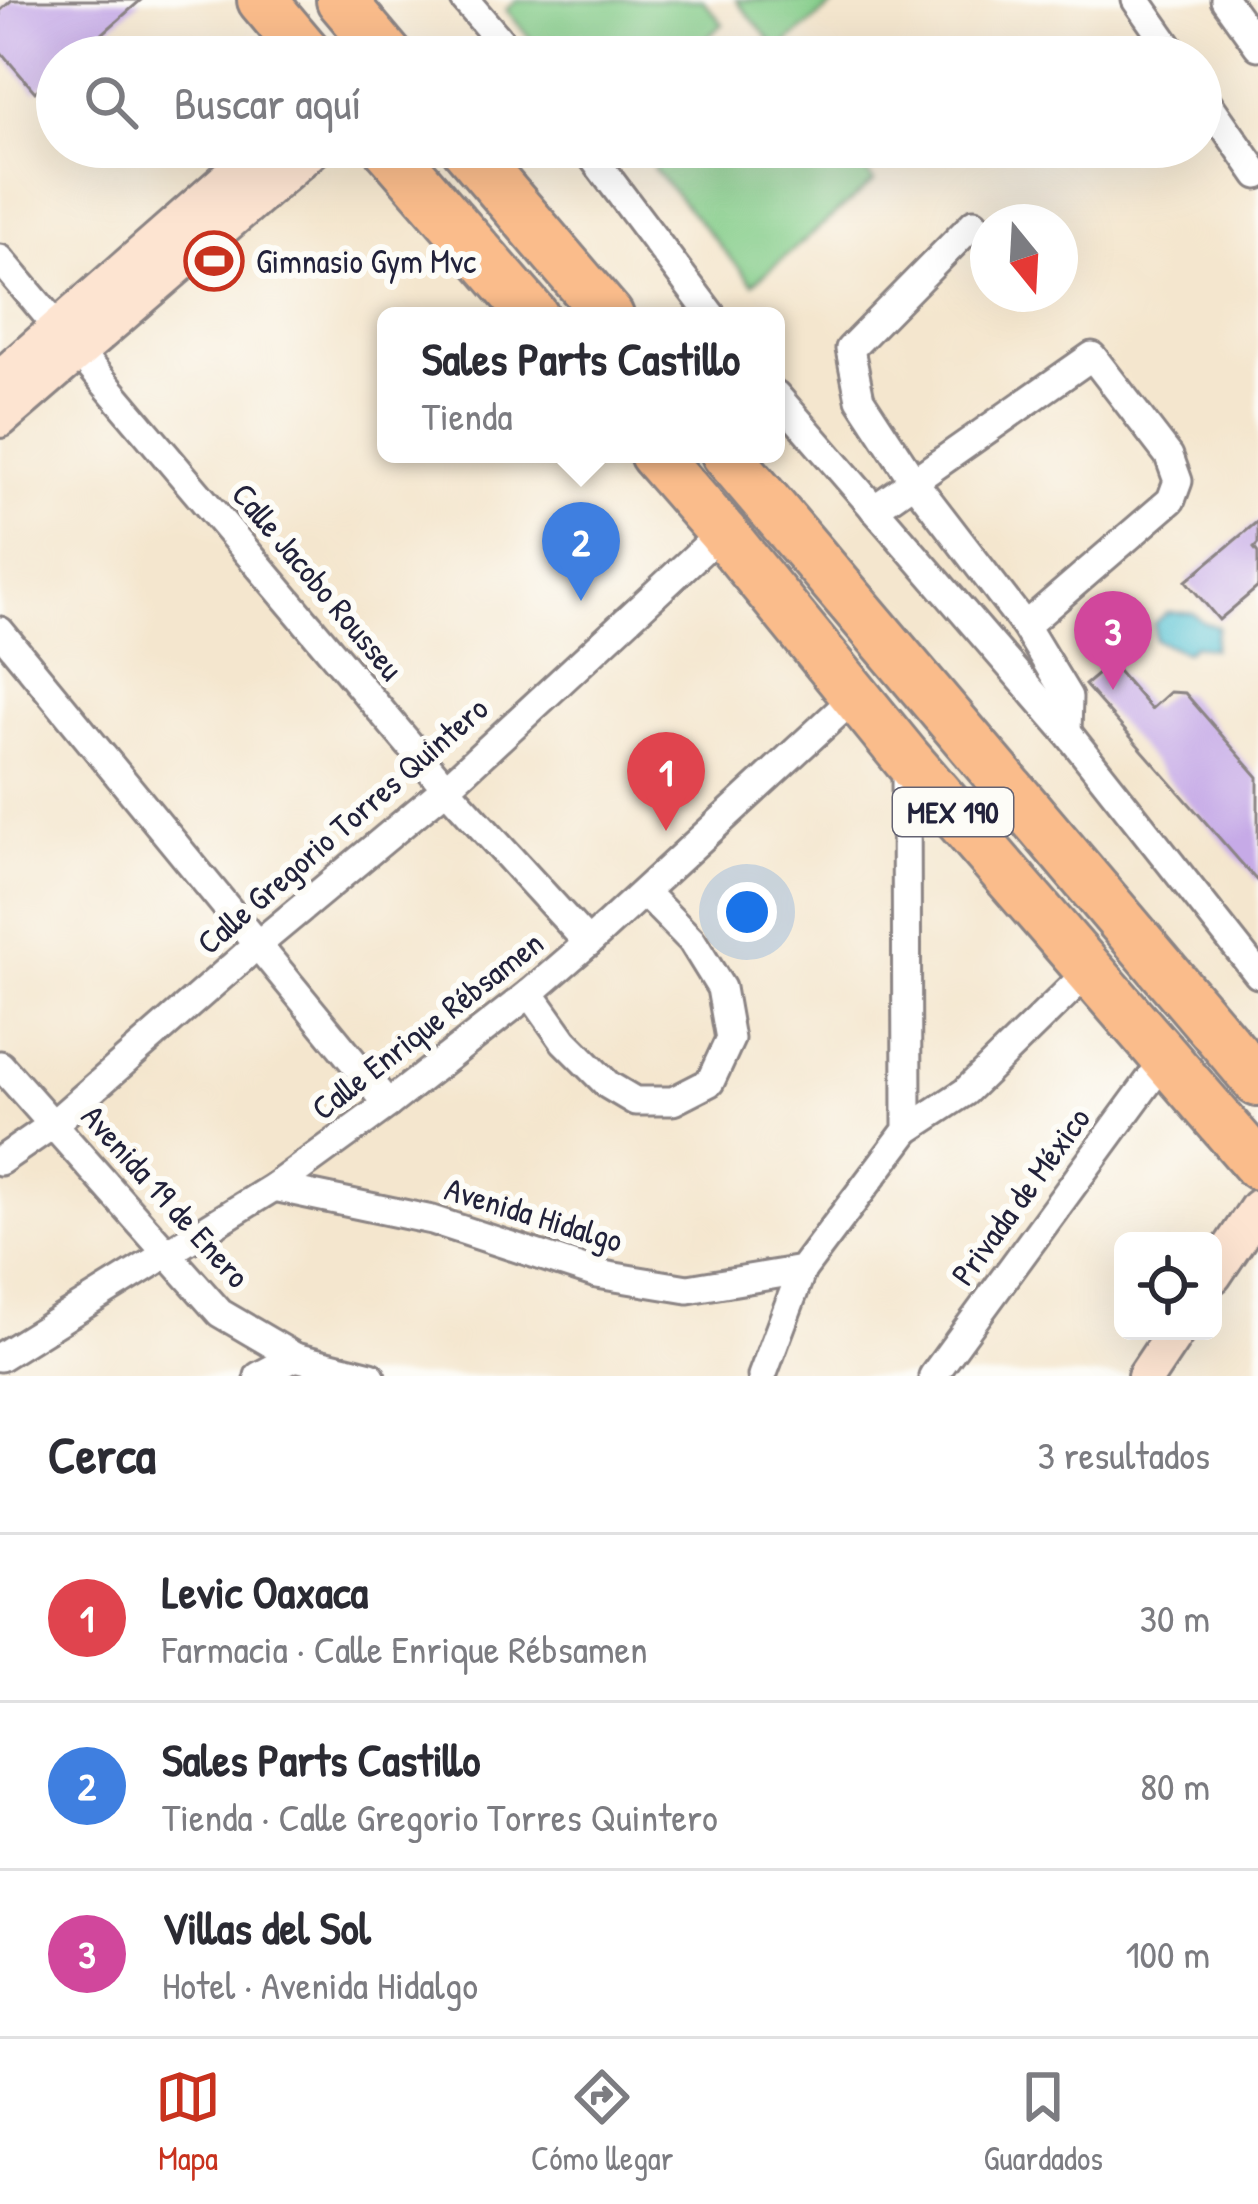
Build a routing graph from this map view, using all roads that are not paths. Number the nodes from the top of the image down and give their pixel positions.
1 (262, 0) edge
2 (341, 0) edge
3 (465, 0) edge
4 (1136, 0) edge
5 (1225, 0) edge
6 (292, 36) edge
7 (371, 36) edge
8 (496, 36) edge
9 (1161, 36) edge
10 (1258, 46) edge
11 (1222, 123) edge
12 (243, 168) edge
13 (288, 168) edge
14 (405, 168) edge
15 (483, 168) edge
16 (601, 168) edge
17 (1258, 175) edge
18 (970, 227) edge
19 (0, 259) edge
20 (526, 307) edge
21 (601, 307) edge
22 (705, 307) edge
23 (69, 340) junction
24 (0, 379) edge
25 (785, 405) edge
26 (0, 419) edge
27 (662, 463) edge
28 (734, 463) edge
29 (915, 482) junction
30 (874, 509) junction
31 (722, 532) junction
32 (1025, 626) junction
33 (0, 631) edge
34 (856, 694) junction
35 (1067, 732) junction
36 (906, 758) junction
37 (446, 788) junction
38 (644, 892) junction
39 (587, 943) junction
40 (256, 946) junction
41 (1089, 971) junction
42 (1258, 974) edge
43 (530, 993) junction
44 (1165, 1058) junction
45 (0, 1065) edge
46 (1258, 1082) edge
47 (388, 1105) junction
48 (52, 1125) junction
49 (908, 1130) junction
50 (0, 1161) edge
51 (1258, 1165) edge
52 (274, 1186) junction
53 (1255, 1220) edge
54 (167, 1256) junction
55 (1222, 1263) edge
56 (802, 1270) junction
57 (1170, 1340) edge
58 (295, 1357) junction
59 (0, 1358) edge
60 (259, 1376) edge
61 (371, 1376) edge
62 (762, 1376) edge
63 (933, 1376) edge
64 (1146, 1376) edge

1 - 6 highway
2 - 7 highway
3 - 8 street
4 - 9 street
5 - 10 street
11 - 17 street
12 - 23 street
13 - 23 street
14 - 20 highway
15 - 21 highway
16 - 22 street
18 - 29 street
19 - 23 street, Calle Jacobo Rousseu
23 - 24 street
23 - 26 street
23 - 37 street, Calle Jacobo Rousseu
25 - 30 street
27 - 31 highway, MEX 190
28 - 46 highway, MEX 190
29 - 30 street
29 - 32 street
29 - 32 street
30 - 35 street
31 - 34 highway, MEX 190
31 - 37 street, Calle Gregorio Torres Quintero
32 - 35 street
33 - 40 street
34 - 36 highway, MEX 190
34 - 38 street, Calle Enrique Rébsamen
35 - 42 street
36 - 41 highway, MEX 190
36 - 49 street
37 - 39 street, Calle Jacobo Rousseu
37 - 40 street, Calle Gregorio Torres Quintero
38 - 39 street, Calle Enrique Rébsamen
38 - 43 street
39 - 43 street, Calle Enrique Rébsamen
40 - 47 street
40 - 48 street, Calle Gregorio Torres Quintero
41 - 44 highway, MEX 190
41 - 49 street
43 - 47 street, Calle Enrique Rébsamen
44 - 51 highway, MEX 190
44 - 63 street, Privada de México
45 - 48 street, Avenida 19 de Enero
47 - 52 street, Calle Enrique Rébsamen
48 - 50 street, Calle Gregorio Torres Quintero
48 - 54 street, Avenida 19 de Enero
49 - 56 street
52 - 54 street, Calle Enrique Rébsamen
52 - 56 street, Avenida Hidalgo
53 - 55 street
54 - 58 street, Avenida 19 de Enero
54 - 59 street, Calle Enrique Rébsamen
56 - 62 street
57 - 64 street
58 - 60 street
58 - 61 street, Avenida 19 de Enero

